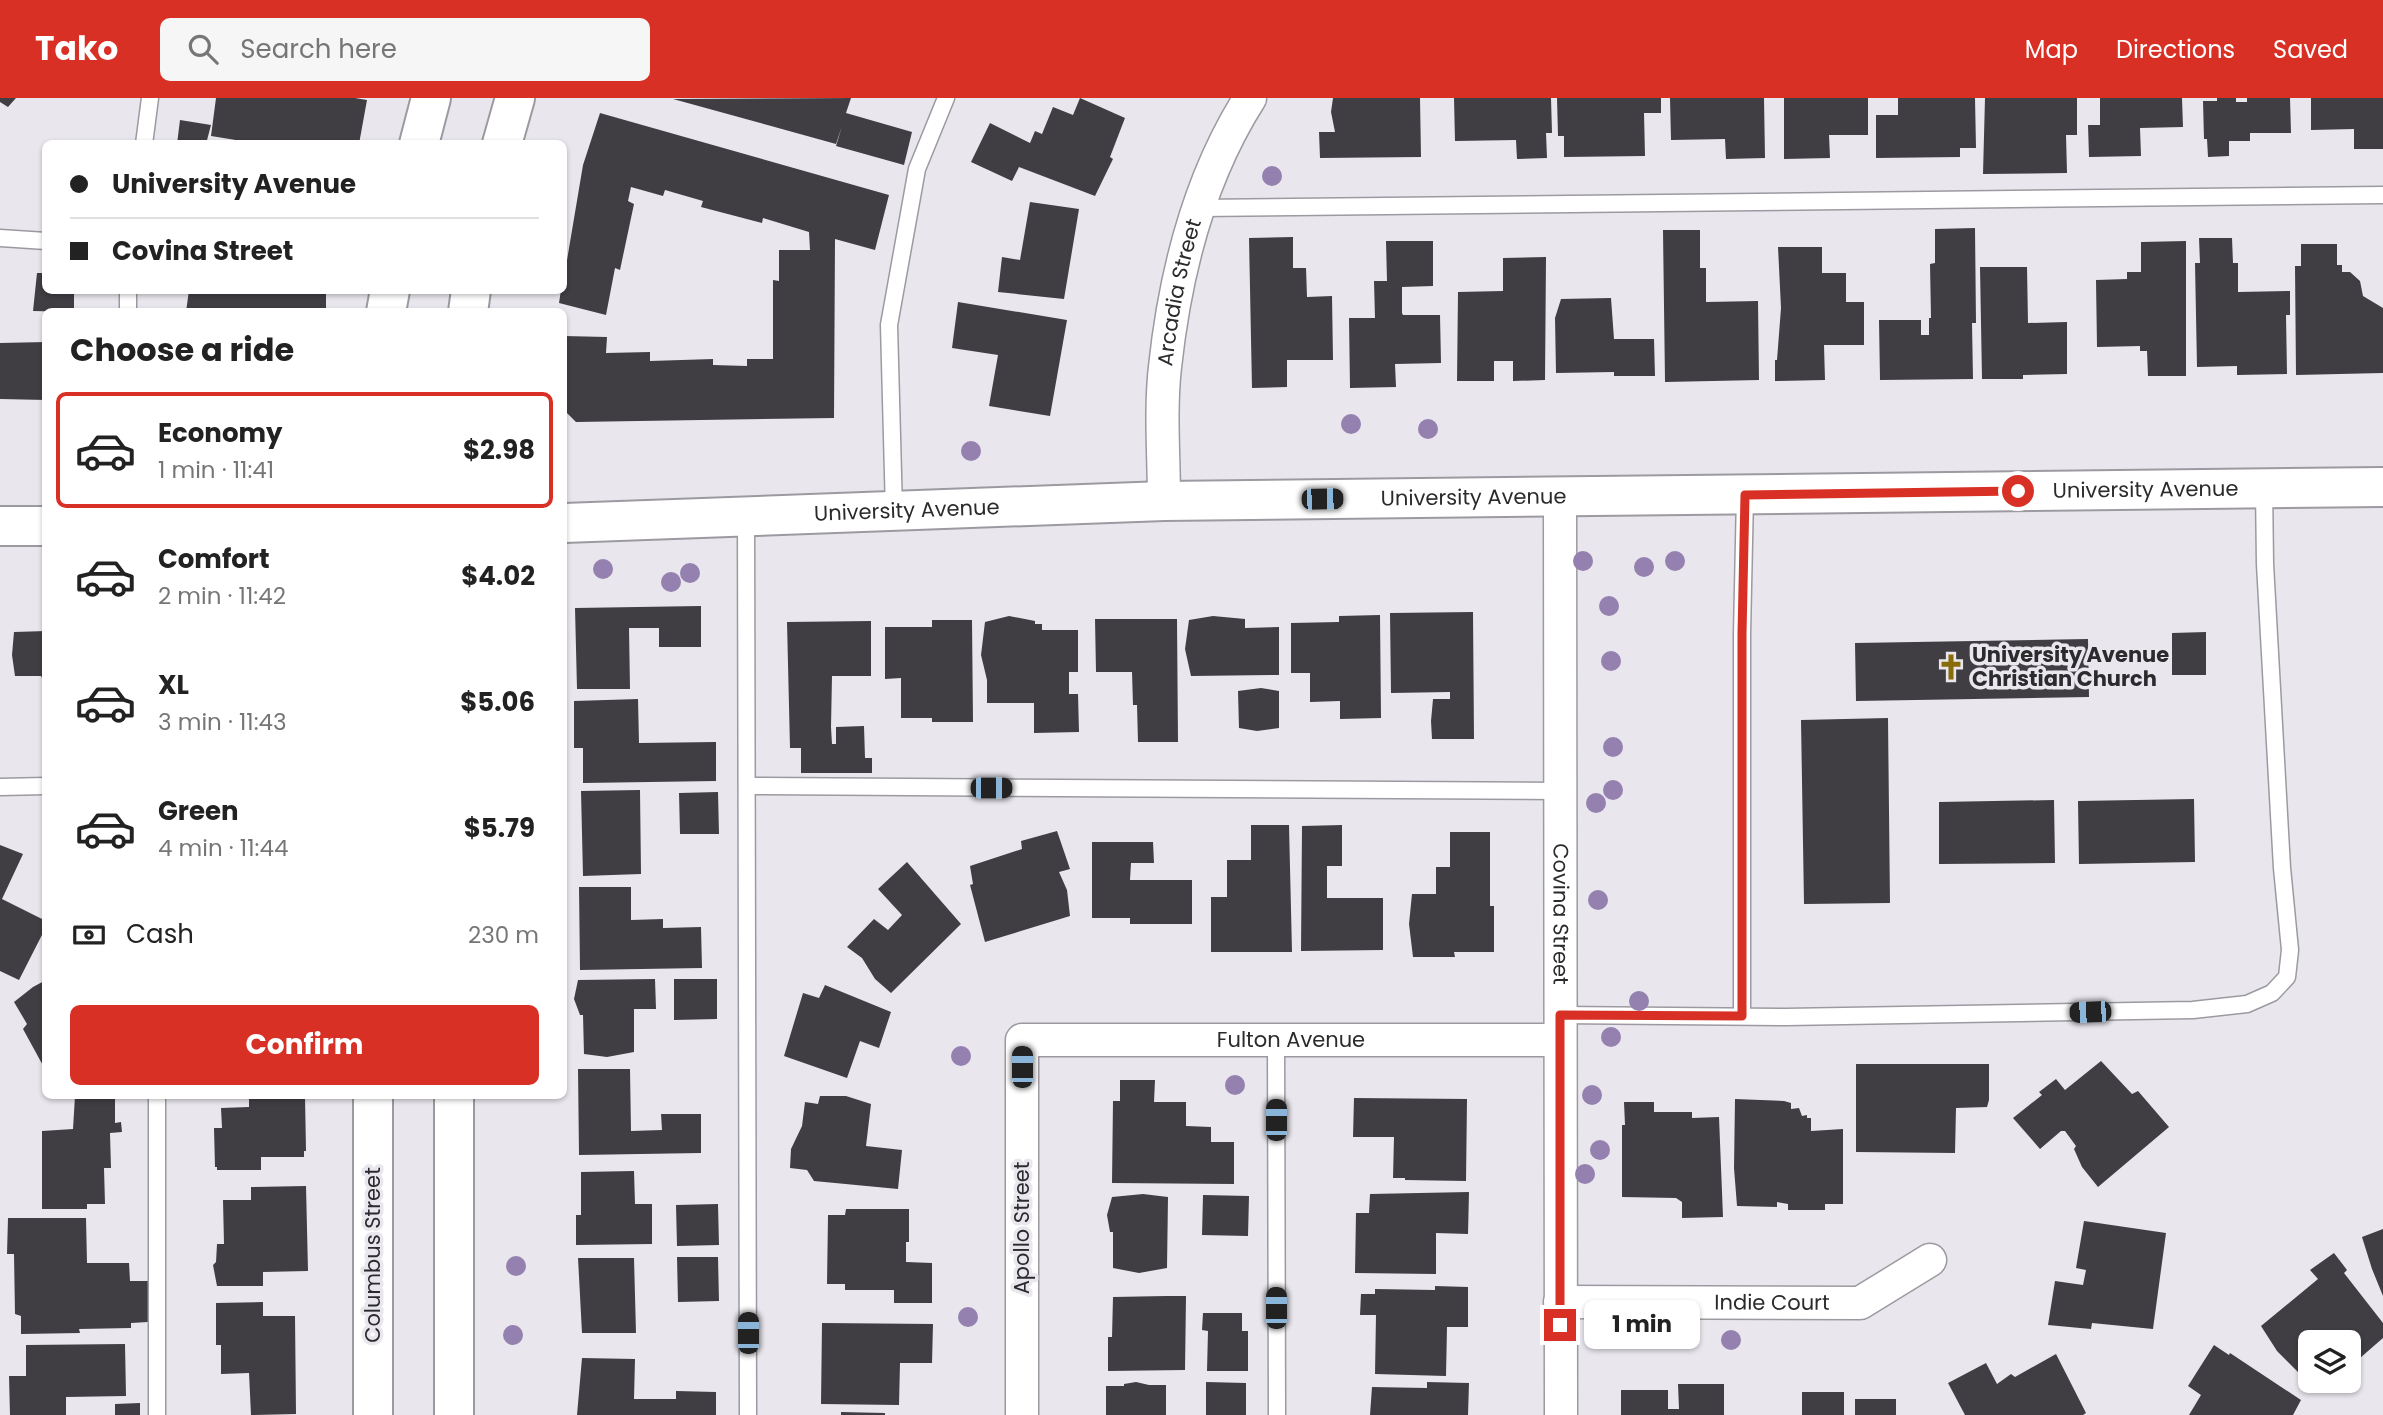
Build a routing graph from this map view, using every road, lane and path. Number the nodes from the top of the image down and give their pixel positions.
1 (150, 98) edge
2 (430, 98) edge
3 (515, 98) edge
4 (946, 98) edge
5 (1250, 98) edge
6 (145, 140) edge
7 (420, 140) edge
8 (503, 140) edge
9 (2383, 195) edge
10 (1199, 208) junction
11 (0, 238) edge
12 (42, 241) edge
13 (2383, 487) edge
14 (2264, 488) junction
15 (1745, 495) junction
16 (1560, 496) junction
17 (1164, 501) junction
18 (894, 511) junction
19 (746, 516) junction
20 (567, 523) edge
21 (0, 526) edge
22 (42, 526) edge
23 (42, 786) edge
24 (747, 786) junction
25 (0, 787) edge
26 (1560, 790) junction
27 (1742, 1016) junction
28 (1560, 1027) junction
29 (1022, 1040) joint
30 (1276, 1040) junction
31 (157, 1099) edge
32 (373, 1099) edge
33 (454, 1099) edge
34 (1930, 1260) dead end
35 (1560, 1302) junction
36 (157, 1415) edge
37 (373, 1415) edge
38 (454, 1415) edge
39 (748, 1415) edge
40 (1022, 1415) edge
41 (1277, 1415) edge
42 (1560, 1415) edge

1 - 6 lane
2 - 7 street
3 - 8 street
4 - 18 lane
5 - 10 street, Arcadia Street
9 - 10 lane
10 - 17 street, Arcadia Street
11 - 12 lane
13 - 14 street, University Avenue
14 - 15 street, University Avenue
14 - 27 lane
15 - 16 street, University Avenue
15 - 27 lane
16 - 17 street, University Avenue
16 - 26 street, Covina Street
17 - 18 street, University Avenue
18 - 19 street, University Avenue
19 - 20 street, University Avenue
19 - 24 lane
21 - 22 street
23 - 25 lane
24 - 26 lane
24 - 39 lane
26 - 28 street, Covina Street
27 - 28 lane
28 - 30 street, Fulton Avenue
28 - 35 street, Covina Street
29 - 30 street, Fulton Avenue
29 - 40 street, Apollo Street
30 - 41 lane
31 - 36 lane
32 - 37 street, Columbus Street
33 - 38 street
34 - 35 street, Indie Court
35 - 42 street, Covina Street

